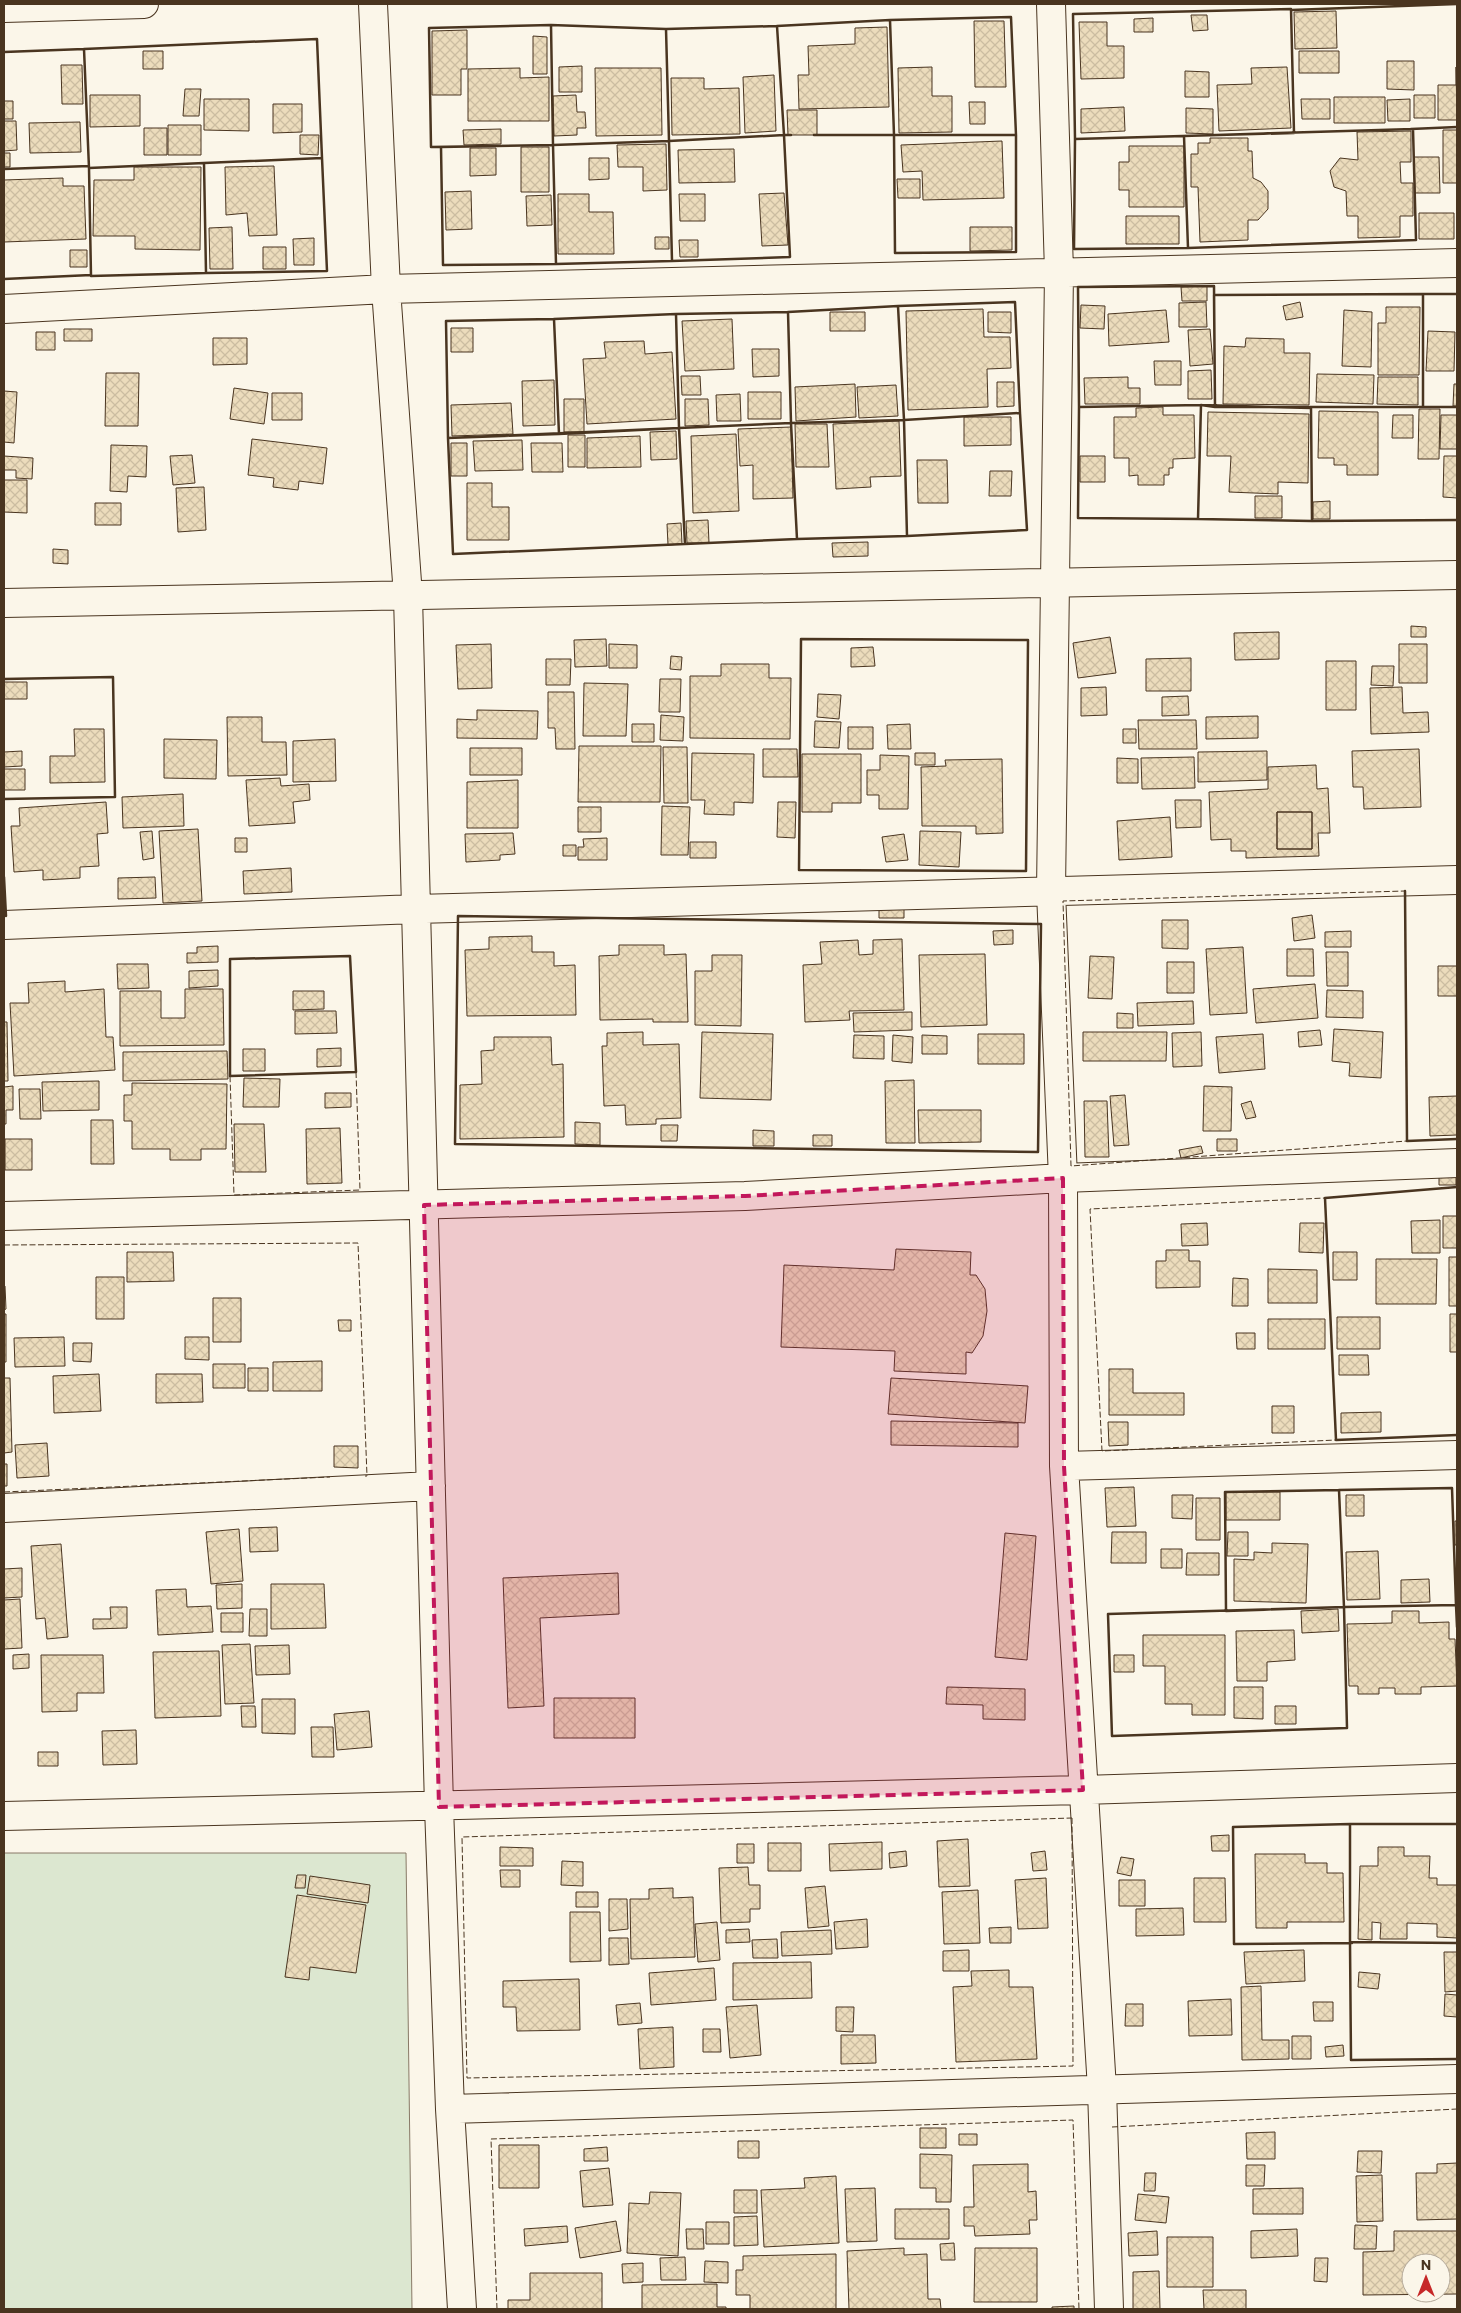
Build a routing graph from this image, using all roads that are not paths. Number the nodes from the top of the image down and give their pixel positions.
1 (144, 4) edge
2 (373, 4) edge
3 (1051, 4) edge
4 (4, 8) edge
5 (1457, 263) edge
6 (1059, 272) junction
7 (386, 289) junction
8 (4, 309) edge
9 (1457, 575) edge
10 (1054, 583) junction
11 (408, 596) junction
12 (4, 603) edge
13 (1457, 880) edge
14 (1051, 892) junction
15 (416, 909) junction
16 (4, 925) edge
17 (1457, 1163) edge
18 (1063, 1178) junction
19 (424, 1205) junction
20 (4, 1216) edge
21 (1457, 1456) edge
22 (1064, 1466) junction
23 (431, 1486) junction
24 (4, 1508) edge
25 (1457, 1778) edge
26 (1083, 1790) junction
27 (439, 1806) junction
28 (4, 1816) edge
29 (1457, 2079) edge
30 (1102, 2089) junction
31 (450, 2109) junction
32 (462, 2309) edge
33 (1110, 2309) edge

1 - 4 street
2 - 7 street
3 - 6 street
5 - 6 street
6 - 7 street
6 - 10 street
7 - 8 street
7 - 11 street
9 - 10 street
10 - 11 street
10 - 14 street
11 - 12 street
11 - 15 street
13 - 14 street
14 - 15 street
14 - 18 street
15 - 16 street
15 - 19 street
17 - 18 street
18 - 19 street
18 - 22 street
19 - 20 street
19 - 23 street
21 - 22 street
22 - 26 street
23 - 24 street
23 - 27 street
25 - 26 street
26 - 27 street
26 - 30 street
27 - 28 street
27 - 31 street
29 - 30 street
30 - 31 street
30 - 33 street
31 - 32 street

